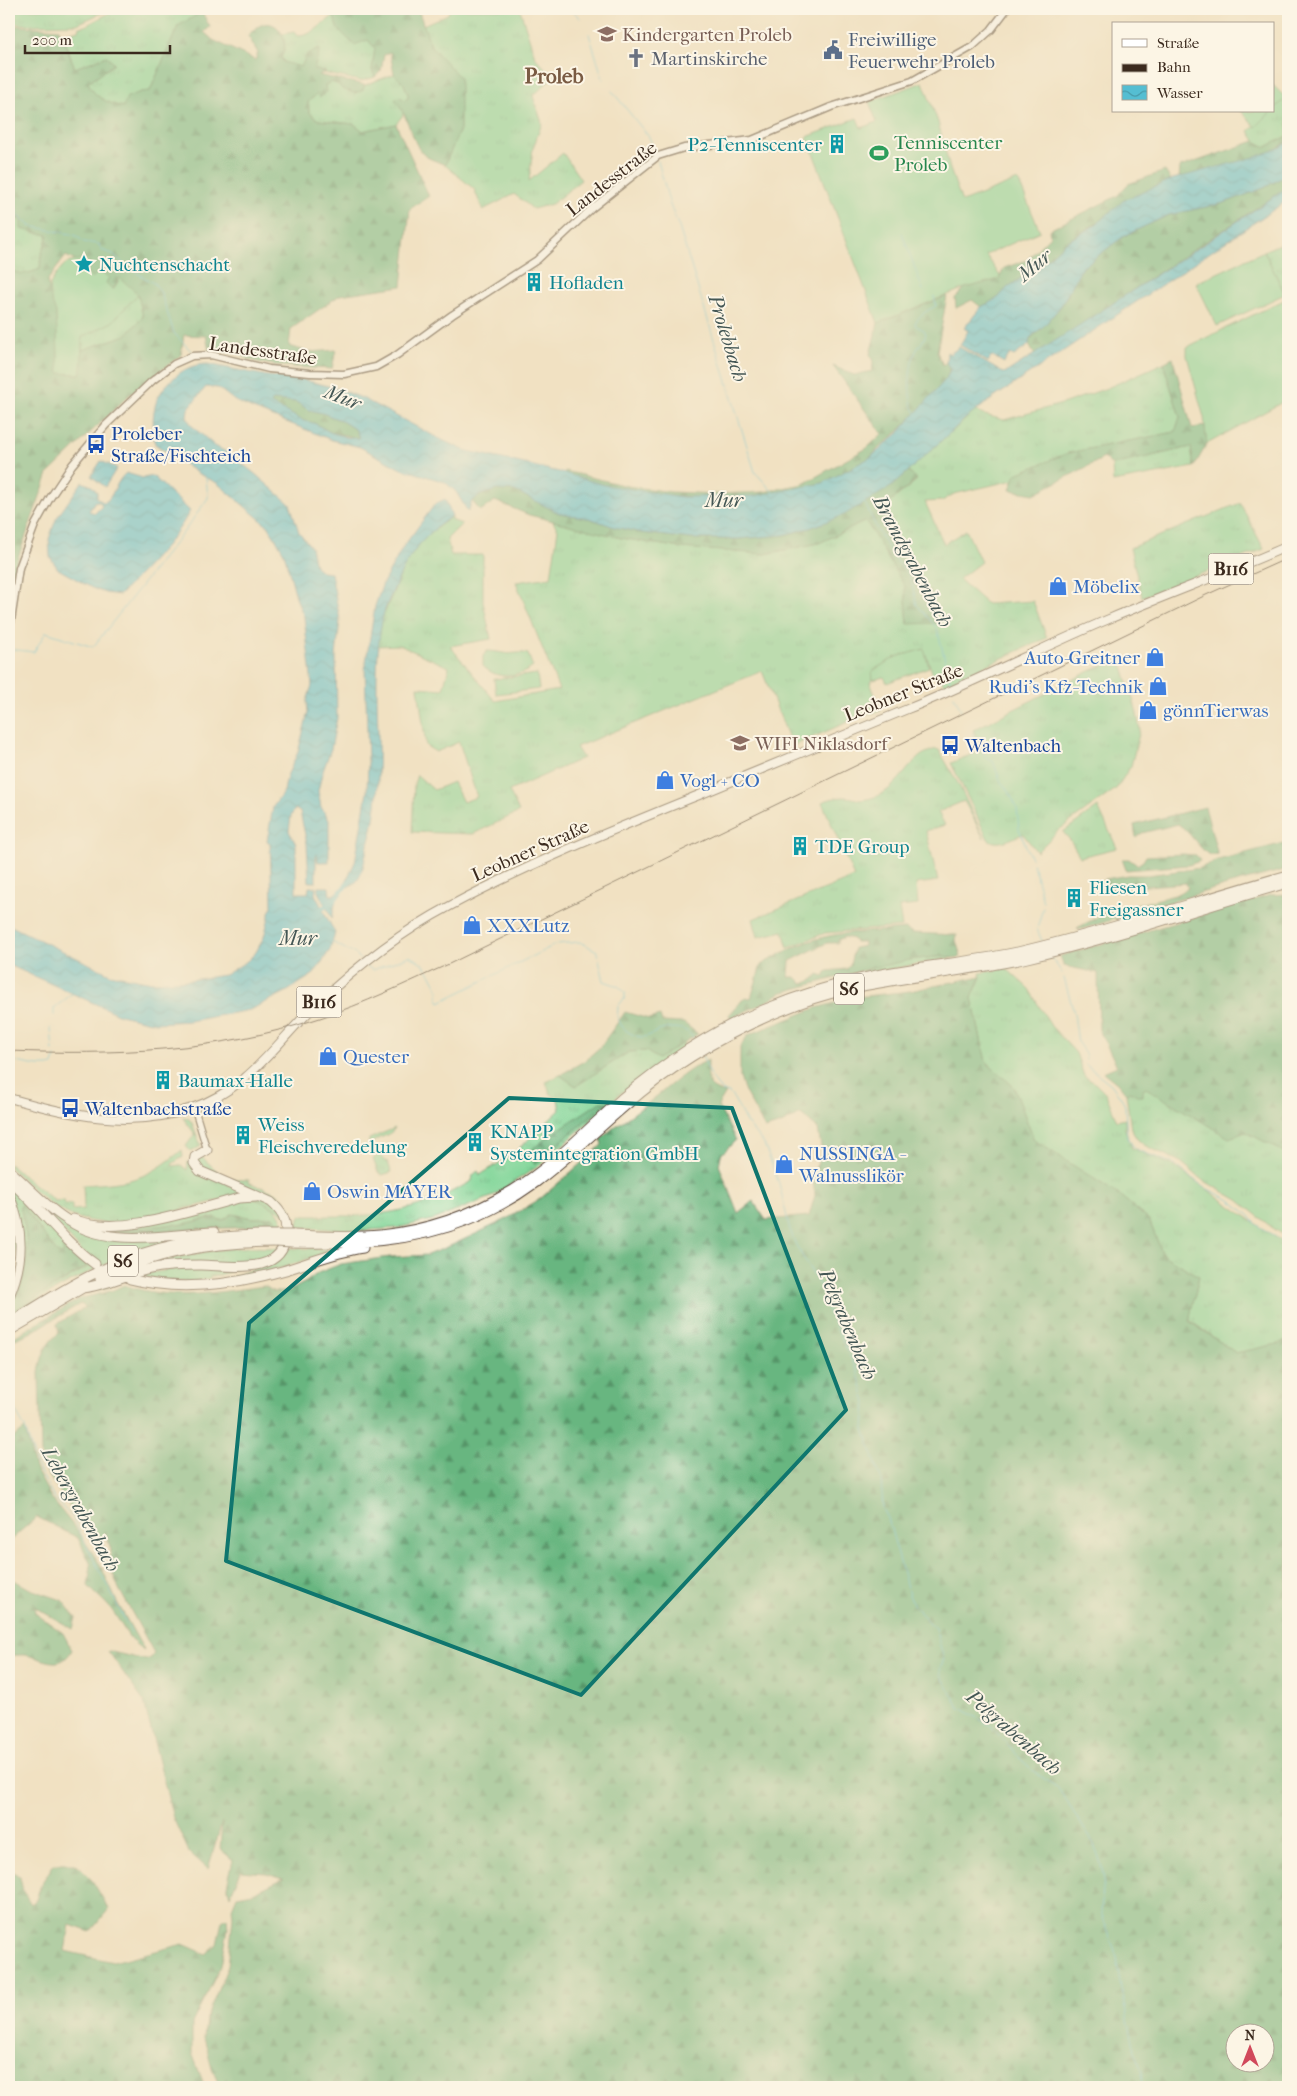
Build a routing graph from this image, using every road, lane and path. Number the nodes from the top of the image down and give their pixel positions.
1 (1007, 9) edge
2 (1288, 546) edge
3 (9, 632) edge
4 (1288, 876) edge
5 (1288, 883) edge
6 (1066, 944) junction
7 (965, 965) junction
8 (691, 1052) junction
9 (9, 1098) edge
10 (194, 1108) junction
11 (207, 1150) joint
12 (9, 1170) edge
13 (9, 1180) edge
14 (9, 1195) edge
15 (261, 1198) junction
16 (48, 1204) junction
17 (249, 1234) junction
18 (277, 1239) junction
19 (292, 1239) junction
20 (384, 1242) junction
21 (95, 1264) dead end
22 (130, 1279) dead end
23 (82, 1288) junction
24 (9, 1296) edge
25 (9, 1322) edge
26 (9, 1331) edge

1 - 3 main road, Landesstraße
2 - 10 main road, Leobner Straße / B116
4 - 6 highway, S6
5 - 6 highway, S6
6 - 7 highway, S6
7 - 8 highway, S6
7 - 8 highway, S6
8 - 19 highway, S6
8 - 20 highway, S6
9 - 10 main road, B116
10 - 11 street
11 - 15 highway
12 - 16 highway
13 - 21 highway
14 - 24 highway
15 - 16 highway
15 - 23 highway
16 - 17 highway
17 - 18 highway, S6
17 - 25 highway, S6
18 - 19 highway, S6, bridge
18 - 23 highway, S6
19 - 20 highway, S6
20 - 22 highway
23 - 26 highway, S6

